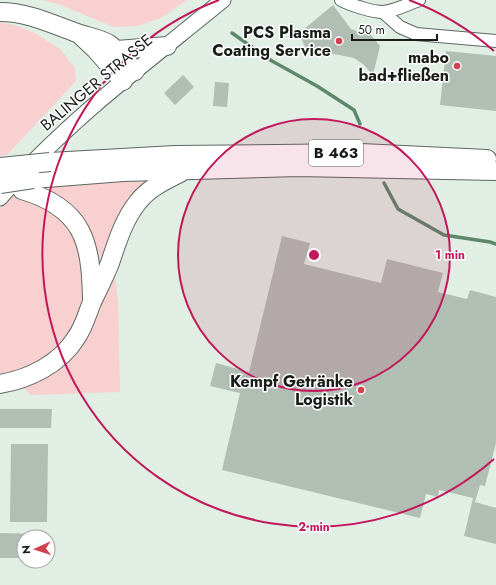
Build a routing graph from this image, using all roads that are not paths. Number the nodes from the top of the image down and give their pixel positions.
1 (223, 0) edge
2 (341, 0) edge
3 (419, 0) edge
4 (0, 12) edge
5 (383, 12) junction
6 (78, 33) junction
7 (496, 41) edge
8 (166, 46) junction
9 (116, 50) junction
10 (129, 76) junction
11 (496, 159) edge
12 (0, 167) edge
13 (184, 171) junction
14 (496, 171) edge
15 (0, 184) edge
16 (28, 185) junction
17 (0, 198) edge
18 (92, 302) junction
19 (0, 384) edge

1 - 8 main road, BALINGER STRASSE
2 - 5 street
3 - 5 street
4 - 6 highway
5 - 7 street
6 - 9 highway
6 - 10 highway
8 - 9 highway
8 - 10 main road, BALINGER STRASSE
9 - 10 highway
10 - 17 main road, BALINGER STRASSE
11 - 12 highway, B 463, bridge
13 - 14 highway, B 463
13 - 16 highway, B 463
13 - 18 highway
15 - 16 highway
16 - 18 highway
18 - 19 highway

